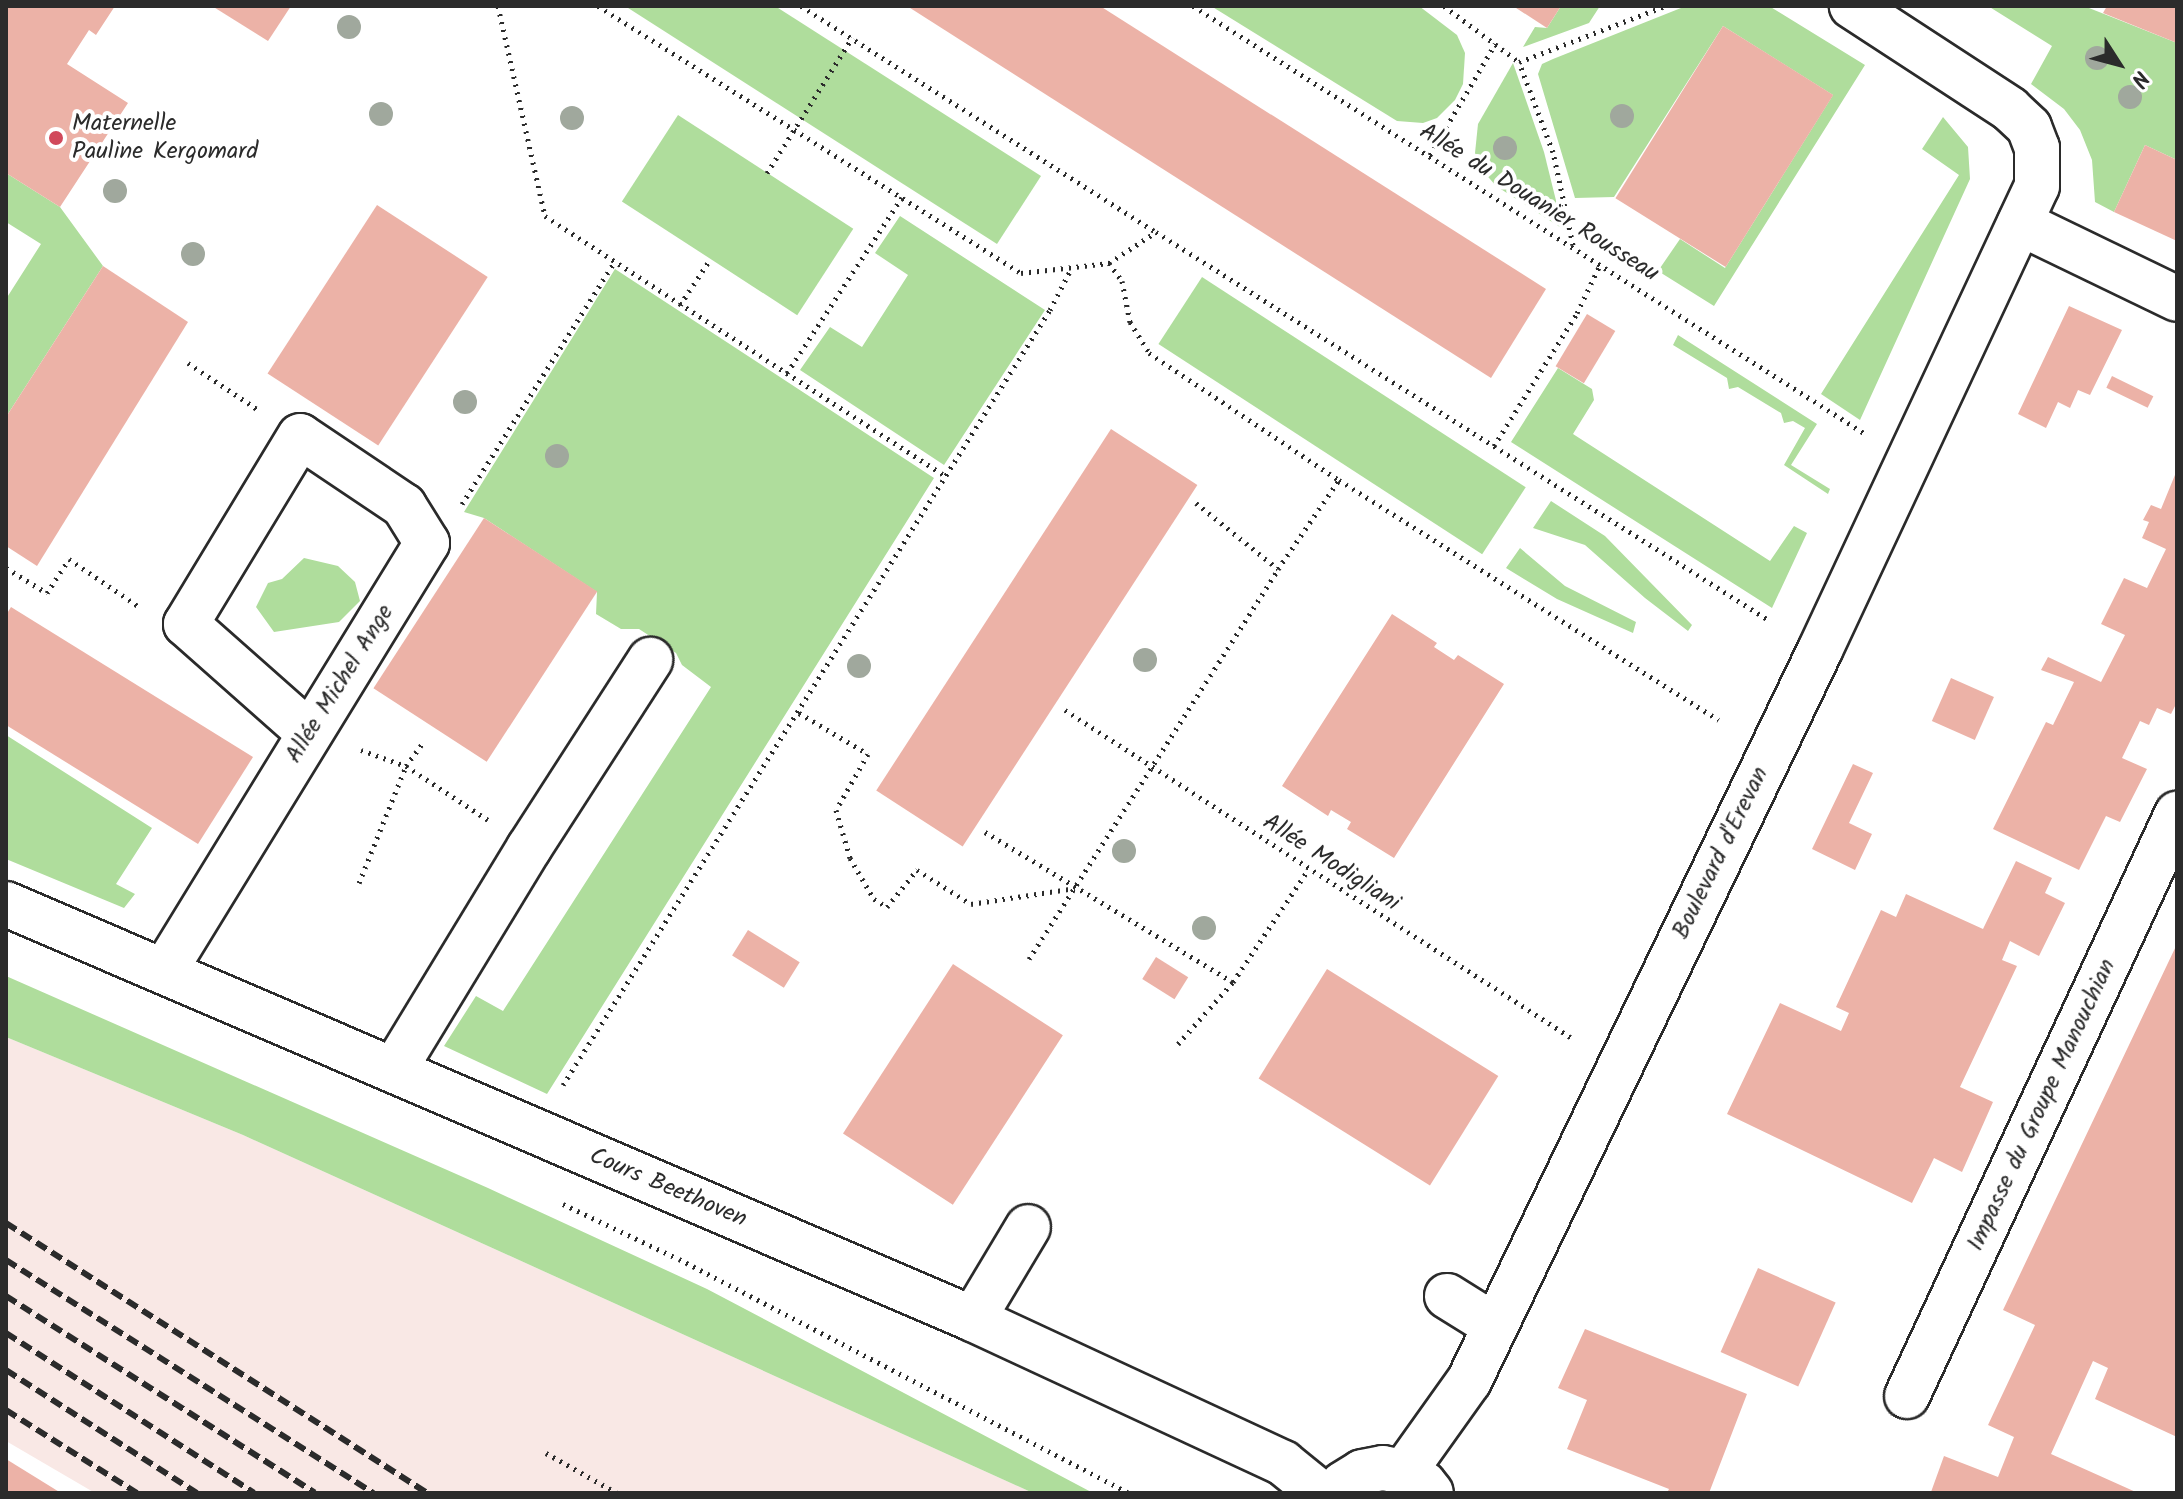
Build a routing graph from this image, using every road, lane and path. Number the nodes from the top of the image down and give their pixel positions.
1 (498, 6) edge
2 (598, 6) edge
3 (801, 6) edge
4 (1193, 6) edge
5 (1444, 6) edge
6 (1665, 6) edge
7 (1852, 6) edge
8 (852, 38) junction
9 (1495, 44) junction
10 (1519, 62) junction
11 (794, 129) junction
12 (1430, 155) junction
13 (767, 173) dead end
14 (902, 197) junction
15 (2020, 223) junction
16 (1156, 232) junction
17 (1573, 246) junction
18 (709, 261) dead end
19 (614, 263) junction
20 (1109, 263) junction
21 (1601, 263) junction
22 (1072, 268) junction
23 (2177, 299) edge
24 (680, 305) junction
25 (188, 363) dead end
26 (787, 373) junction
27 (1864, 434) dead end
28 (300, 436) junction
29 (1494, 446) junction
30 (946, 476) junction
31 (1339, 480) junction
32 (1196, 503) dead end
33 (427, 543) junction
34 (6, 568) edge
35 (1278, 569) junction
36 (1767, 619) dead end
37 (186, 624) junction
38 (650, 660) dead end
39 (1065, 710) dead end
40 (799, 713) junction
41 (1719, 720) dead end
42 (309, 733) junction
43 (424, 741) dead end
44 (406, 766) junction
45 (1151, 768) junction
46 (2177, 814) edge
47 (985, 832) dead end
48 (529, 848) junction
49 (1308, 870) junction
50 (359, 883) dead end
51 (1076, 888) junction
52 (6, 904) edge
53 (1029, 959) dead end
54 (165, 970) junction
55 (1233, 982) junction
56 (1578, 1042) dead end
57 (1178, 1044) dead end
58 (394, 1070) junction
59 (560, 1090) dead end
60 (555, 1201) dead end
61 (1028, 1227) dead end
62 (1447, 1296) dead end
63 (973, 1319) junction
64 (1495, 1326) junction
65 (1907, 1396) dead end
66 (546, 1453) dead end
67 (1418, 1482) edge
68 (617, 1493) edge
69 (1129, 1493) edge
70 (1320, 1493) edge
71 (1336, 1493) edge

1 - 19 path
2 - 11 path
3 - 8 path
4 - 12 path, Allée du Douanier Rousseau
5 - 9 path
6 - 10 path
7 - 15 street, Boulevard d'Erevan
8 - 11 path
8 - 16 path
9 - 10 path
9 - 12 path
10 - 17 path
11 - 13 path
11 - 14 path
12 - 17 path, Allée du Douanier Rousseau
14 - 22 path
14 - 26 path
15 - 23 street
15 - 64 street, Boulevard d'Erevan
16 - 20 path
16 - 29 path
17 - 21 path, Allée du Douanier Rousseau
18 - 24 path
19 - 24 path
19 - 33 path
20 - 22 path
20 - 31 path
21 - 27 path, Allée du Douanier Rousseau
21 - 29 path
22 - 30 path
24 - 26 path
25 - 28 path
26 - 30 path
28 - 33 street
28 - 37 street
29 - 36 path
30 - 40 path
31 - 35 path
31 - 41 path
32 - 35 path
33 - 42 street, Allée Michel Ange
34 - 37 path
35 - 45 path
37 - 42 street
38 - 48 street
39 - 45 path, Allée Modigliani
40 - 51 path
40 - 59 path
42 - 44 path
42 - 54 street, Allée Michel Ange
43 - 44 path
44 - 48 path
44 - 50 path
45 - 49 path, Allée Modigliani
45 - 51 path
46 - 65 street, Impasse du Groupe Manouchian
47 - 51 path
48 - 58 street
49 - 55 path
49 - 56 path, Allée Modigliani
51 - 53 path
51 - 55 path
52 - 54 street, Cours Beethoven
54 - 58 street, Cours Beethoven
55 - 57 path
58 - 63 street, Cours Beethoven
60 - 69 path
61 - 63 street
62 - 64 street
63 - 70 street, Cours Beethoven
64 - 67 street, Boulevard d'Erevan
66 - 68 path
67 - 71 street

